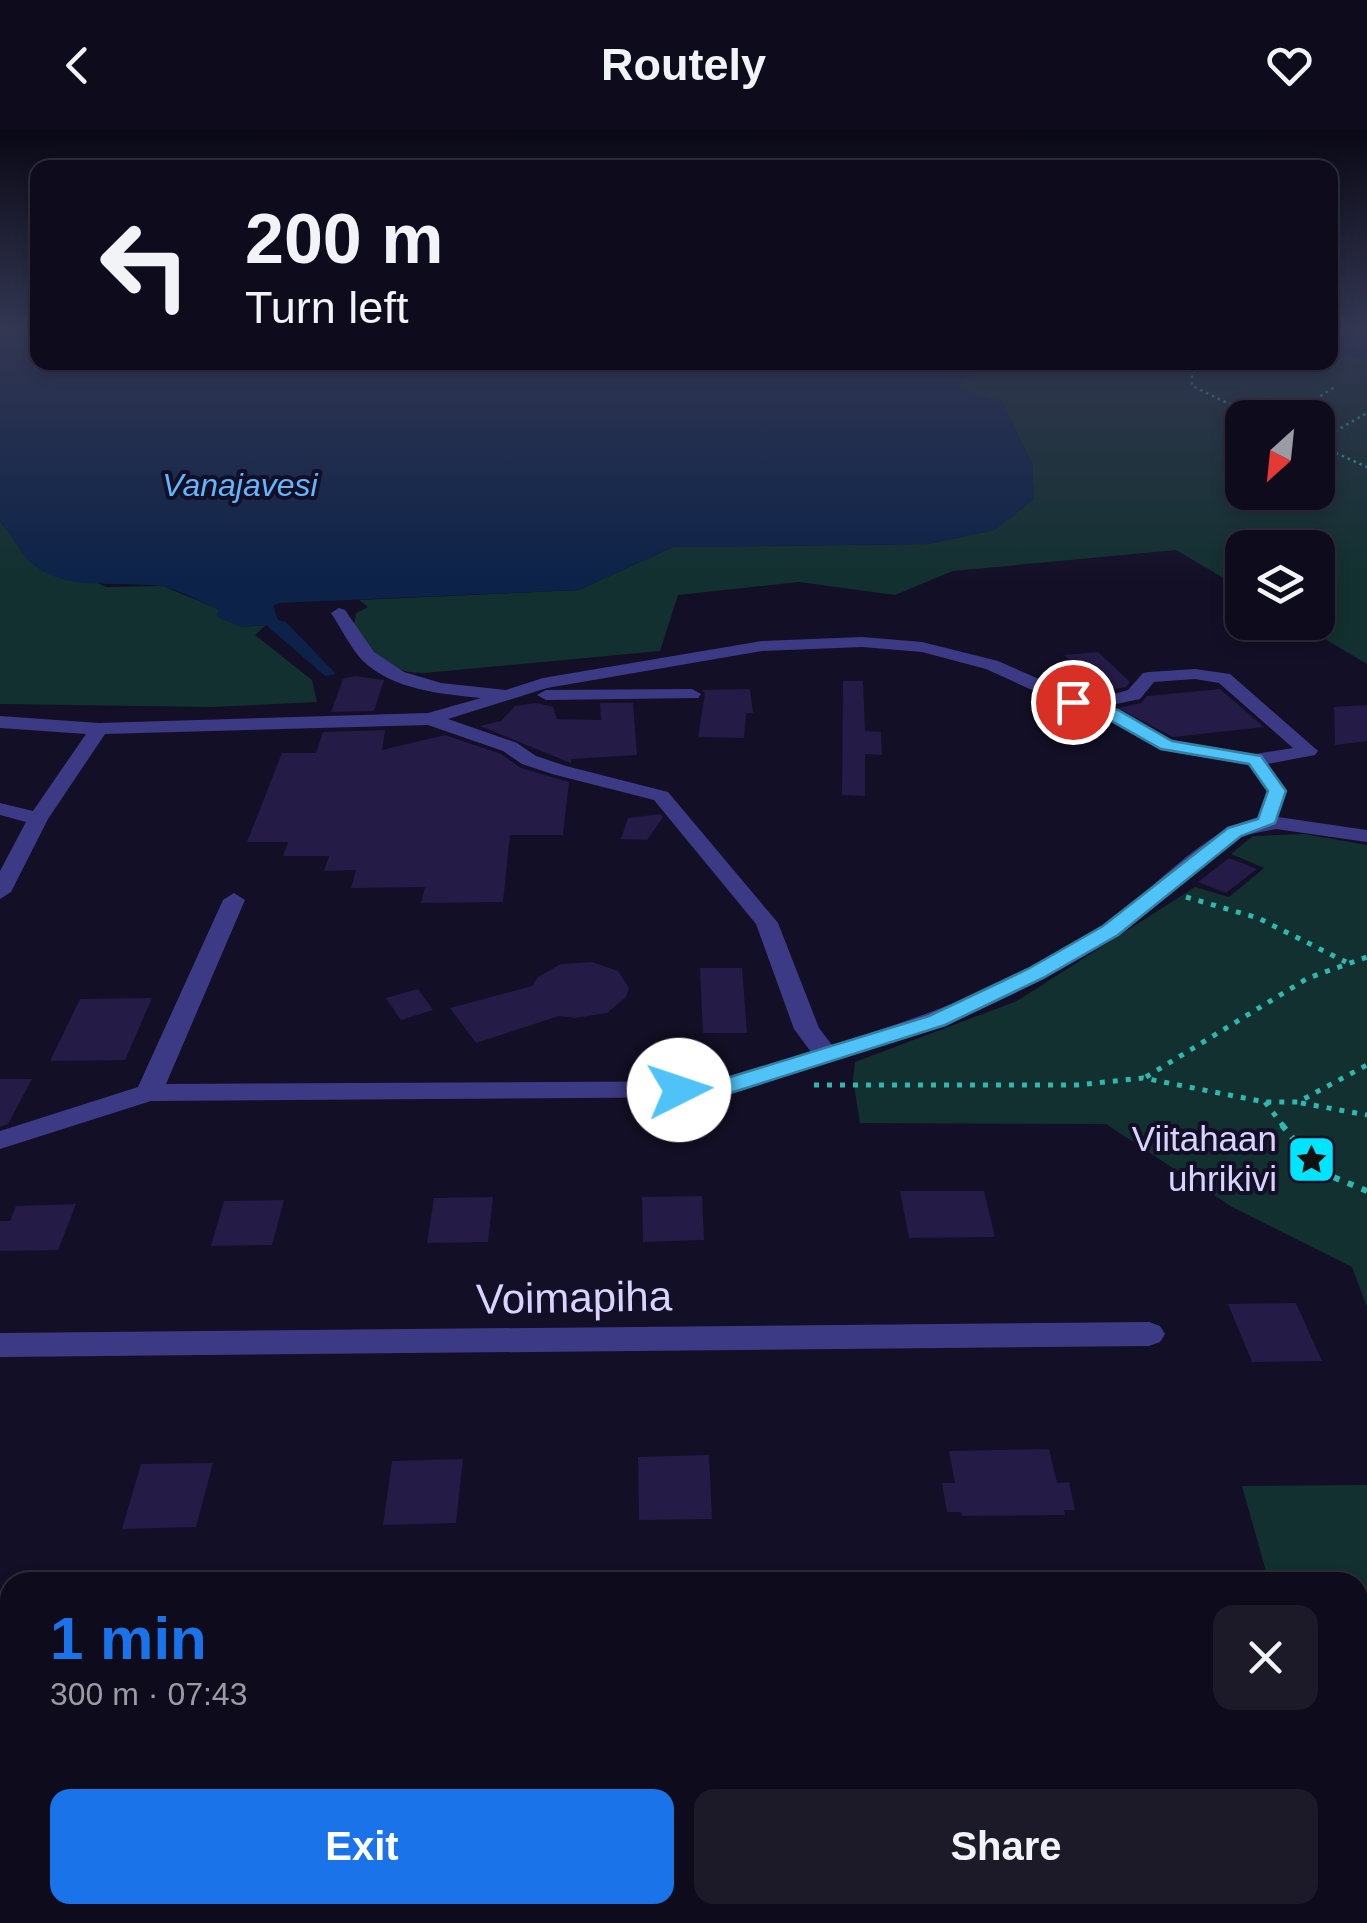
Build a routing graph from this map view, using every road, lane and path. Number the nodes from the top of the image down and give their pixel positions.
1 (1366, 415) edge
2 (1335, 433) edge
3 (1335, 451) edge
4 (1367, 467) edge
5 (339, 613) dead end
6 (692, 694) dead end
7 (508, 696) junction
8 (1091, 708) junction
9 (429, 719) junction
10 (0, 722) edge
11 (99, 728) junction
12 (1255, 760) junction
13 (0, 808) edge
14 (38, 820) junction
15 (1266, 823) junction
16 (1367, 836) edge
17 (1164, 890) junction
18 (0, 892) edge
19 (234, 900) dead end
20 (1367, 957) edge
21 (1346, 962) junction
22 (825, 1054) junction
23 (1367, 1065) edge
24 (1143, 1078) junction
25 (809, 1085) dead end
26 (149, 1093) junction
27 (1265, 1102) junction
28 (1298, 1102) junction
29 (1367, 1115) edge
30 (0, 1140) edge
31 (1367, 1191) edge
32 (1149, 1334) dead end
33 (0, 1345) edge

1 - 2 path
3 - 4 path
5 - 7 street
6 - 7 street
7 - 8 street
7 - 9 street
8 - 12 street
8 - 12 street
9 - 11 street
9 - 22 street
10 - 11 street
11 - 14 street
12 - 15 street
13 - 14 street
14 - 18 street
15 - 16 street
15 - 17 street
17 - 21 path
17 - 22 street
19 - 26 street
20 - 21 path
21 - 24 path
22 - 26 street
23 - 28 path
24 - 25 path
24 - 27 path
26 - 30 street
27 - 28 path
27 - 31 path
28 - 29 path
32 - 33 street, Voimapiha

